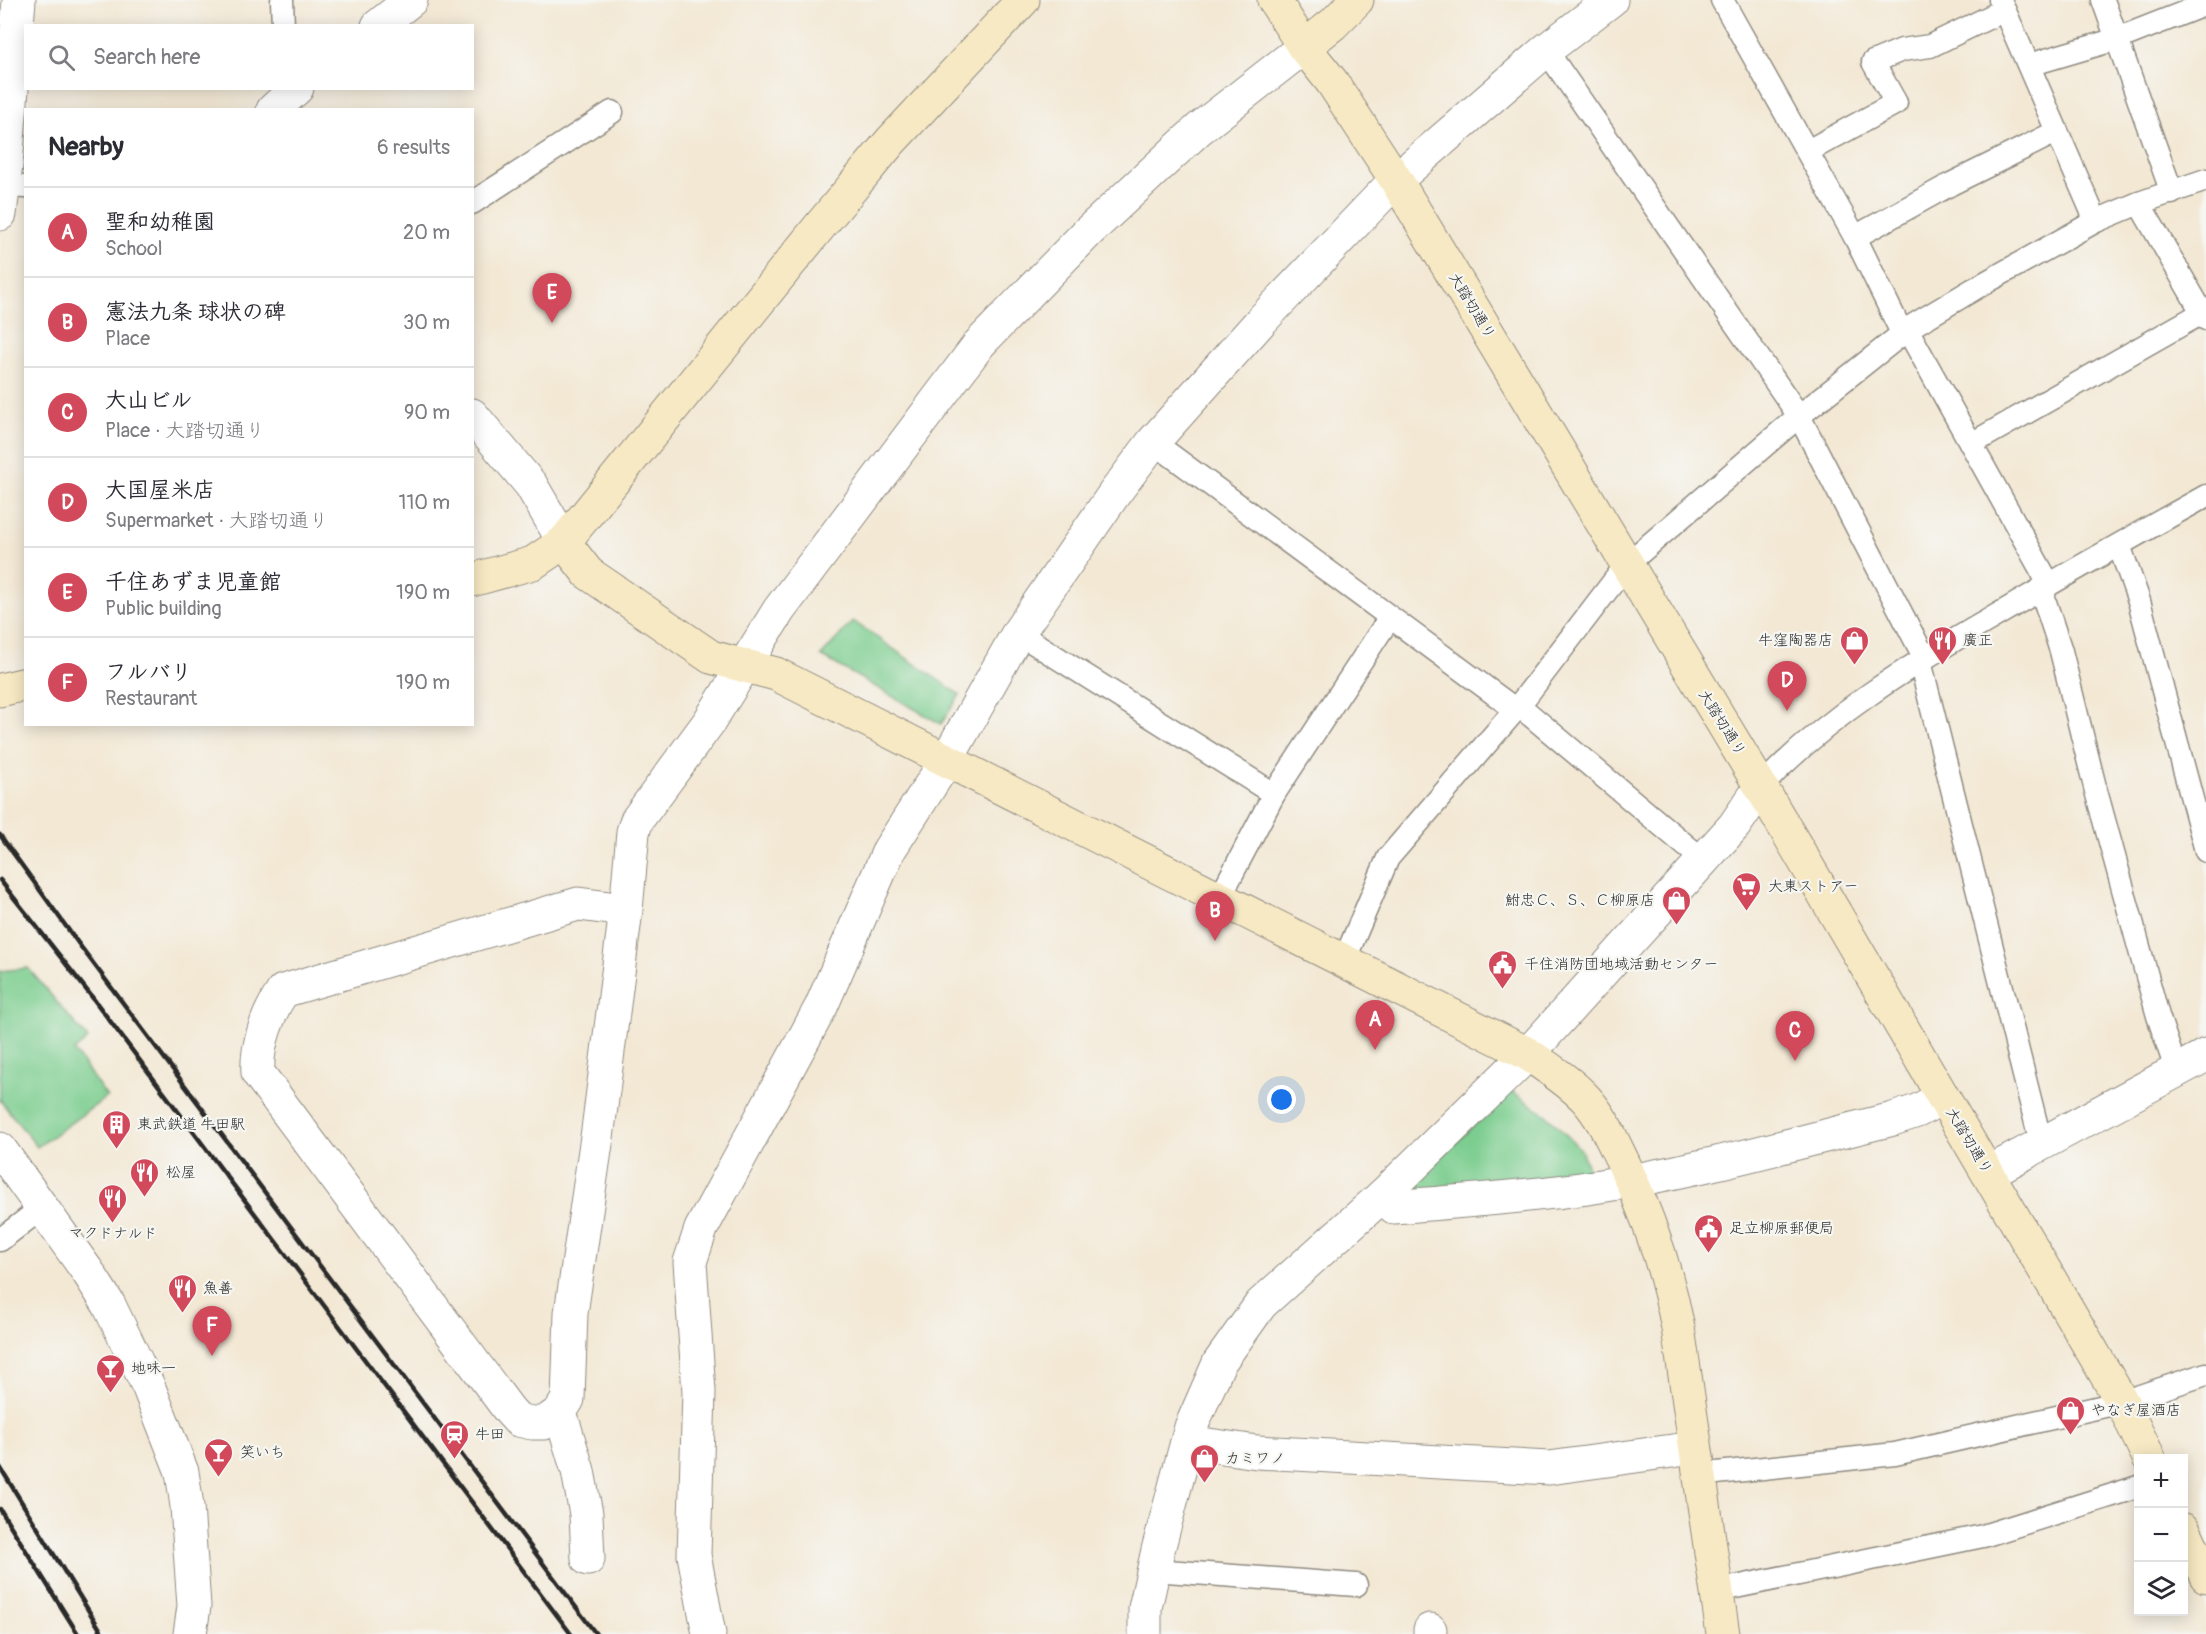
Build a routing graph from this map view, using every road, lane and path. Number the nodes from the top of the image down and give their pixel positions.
1 (19, 0) edge
2 (282, 0) edge
3 (411, 0) edge
4 (1023, 0) edge
5 (1274, 0) edge
6 (1357, 0) edge
7 (1611, 0) edge
8 (1722, 0) edge
9 (2103, 0) edge
10 (2206, 4) edge
11 (2002, 5) edge
12 (283, 24) edge
13 (381, 24) edge
14 (2117, 39) junction
15 (1304, 47) junction
16 (1546, 50) junction
17 (2029, 65) junction
18 (612, 112) dead end
19 (2056, 132) junction
20 (1808, 151) junction
21 (1396, 180) junction
22 (2206, 180) edge
23 (2172, 193) junction
24 (10, 196) edge
25 (474, 202) edge
26 (2139, 203) junction
27 (2096, 221) junction
28 (1855, 237) junction
29 (2204, 316) edge
30 (1905, 333) junction
31 (1799, 416) junction
32 (474, 417) edge
33 (1153, 442) junction
34 (1971, 444) junction
35 (2206, 496) edge
36 (564, 542) junction
37 (2119, 545) junction
38 (1627, 564) junction
39 (474, 579) edge
40 (2045, 586) junction
41 (1390, 617) junction
42 (1018, 633) junction
43 (1922, 658) junction
44 (745, 665) junction
45 (24, 684) edge
46 (0, 690) edge
47 (1517, 708) junction
48 (946, 761) junction
49 (1761, 787) junction
50 (1274, 794) junction
51 (2206, 851) edge
52 (1703, 860) junction
53 (1220, 897) junction
54 (626, 910) junction
55 (1344, 961) junction
56 (1528, 1054) junction
57 (2206, 1055) edge
58 (2177, 1072) junction
59 (1942, 1098) junction
60 (2041, 1143) junction
61 (0, 1149) edge
62 (1988, 1173) junction
63 (1632, 1180) junction
64 (1382, 1196) junction
65 (43, 1207) junction
66 (0, 1240) edge
67 (2206, 1374) edge
68 (2122, 1402) junction
69 (560, 1412) junction
70 (1188, 1442) junction
71 (2147, 1454) edge
72 (1696, 1462) junction
73 (2134, 1489) edge
74 (2188, 1538) edge
75 (588, 1559) dead end
76 (1154, 1570) junction
77 (2206, 1576) edge
78 (1356, 1584) dead end
79 (1716, 1591) junction
80 (190, 1634) edge
81 (709, 1634) edge
82 (1145, 1634) edge
83 (1723, 1634) edge

1 - 24 street
2 - 12 lane
3 - 13 street
4 - 36 street
5 - 15 street, 大踏切通り
6 - 15 street
7 - 16 street
8 - 20 lane
9 - 14 lane
10 - 14 lane
11 - 17 lane
11 - 20 lane
14 - 17 lane
14 - 23 lane
15 - 21 street, 大踏切通り
15 - 44 street
16 - 21 street
16 - 31 lane
17 - 19 lane
18 - 25 lane
19 - 27 lane
19 - 28 lane
20 - 28 lane
21 - 33 street
21 - 38 street, 大踏切通り
22 - 23 lane
23 - 26 lane
26 - 27 lane
26 - 29 lane
27 - 30 lane
28 - 30 lane
29 - 34 lane
30 - 31 lane
30 - 34 lane
31 - 38 lane
31 - 43 lane
32 - 36 street
33 - 41 lane
33 - 42 street
34 - 40 lane
35 - 37 lane
36 - 39 street
36 - 44 street
37 - 40 lane
37 - 51 lane
38 - 47 lane
38 - 49 street, 大踏切通り
40 - 43 lane
40 - 58 lane
41 - 47 lane
41 - 50 lane
42 - 48 street
42 - 50 lane
43 - 49 lane
43 - 60 lane
44 - 48 street
44 - 54 street
45 - 46 street
47 - 52 lane
47 - 55 lane
48 - 53 street
48 - 81 street
49 - 52 street
49 - 59 street, 大踏切通り
50 - 53 lane
52 - 56 street
53 - 55 street
54 - 69 street
54 - 69 street
55 - 56 street
56 - 63 street
56 - 64 street
57 - 58 street
58 - 60 street
59 - 62 street, 大踏切通り
59 - 63 street
60 - 62 street
61 - 65 street
62 - 68 street, 大踏切通り
63 - 64 street
63 - 72 street
64 - 70 street
65 - 66 lane
65 - 80 street
67 - 68 lane
68 - 71 street, 大踏切通り
68 - 72 lane
69 - 75 street
70 - 72 street
70 - 76 street
72 - 79 street
73 - 79 lane
74 - 77 street
76 - 78 lane
76 - 82 street
79 - 83 street

